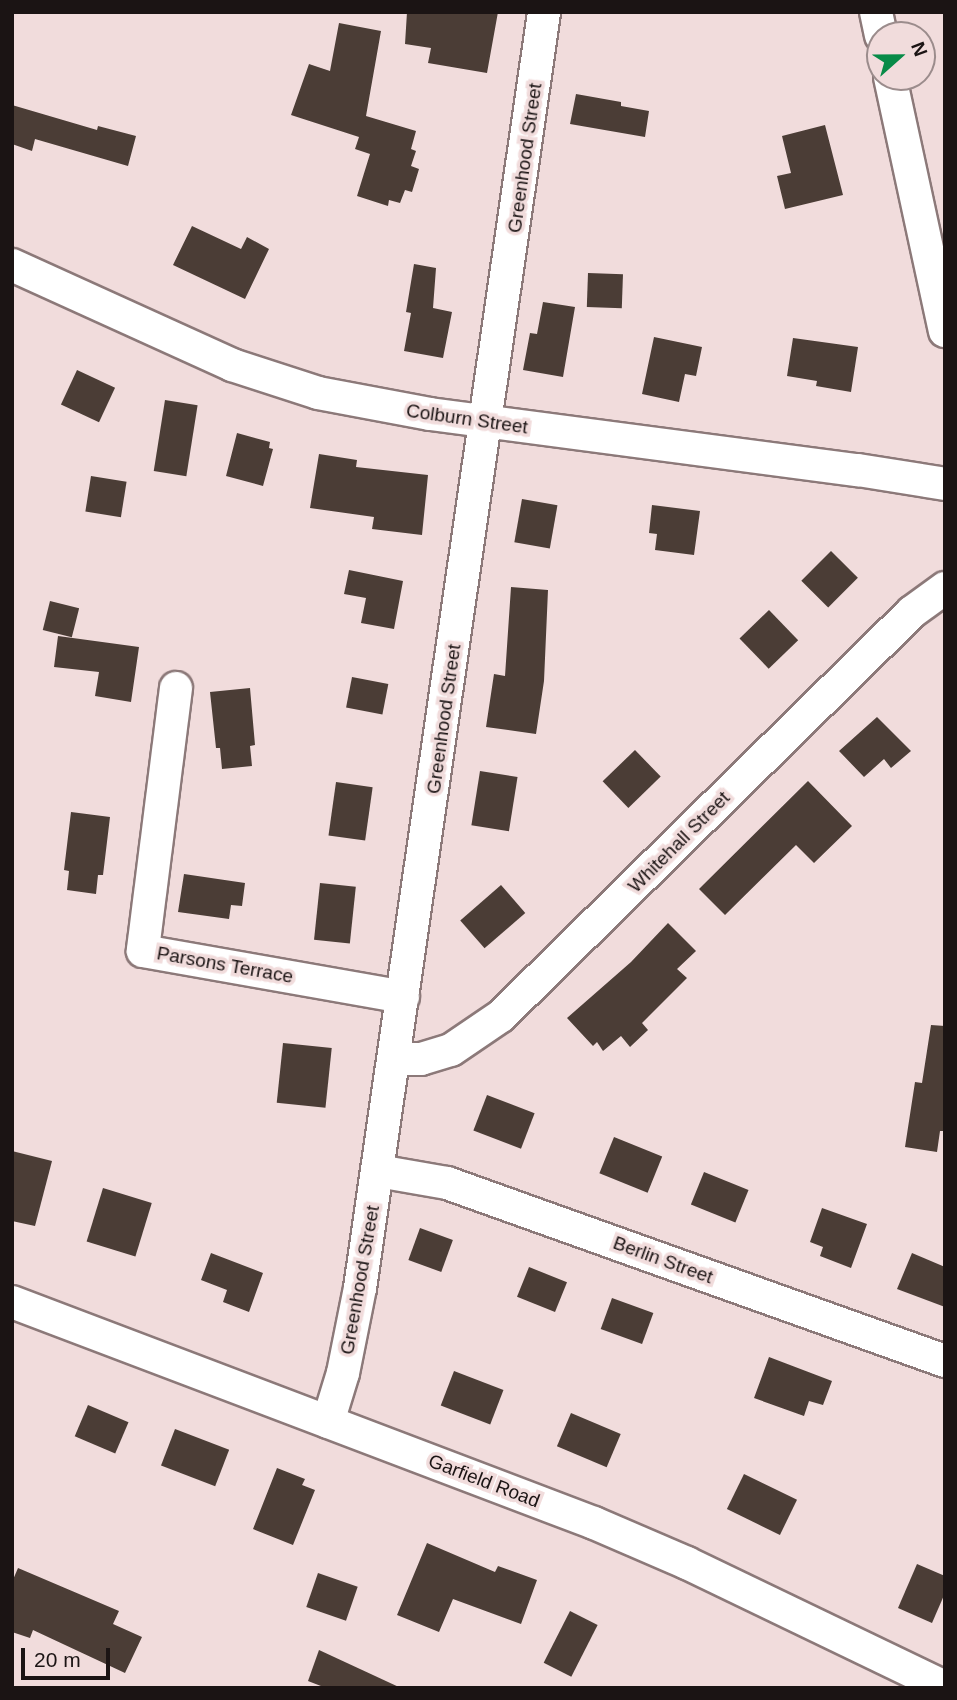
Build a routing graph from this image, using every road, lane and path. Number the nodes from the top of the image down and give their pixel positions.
1 (544, 12) edge
2 (894, 91) edge
3 (934, 230) edge
4 (12, 265) edge
5 (945, 331) edge
6 (487, 423) junction
7 (945, 484) edge
8 (945, 588) edge
9 (176, 688) dead end
10 (403, 997) junction
11 (394, 1059) junction
12 (378, 1171) junction
13 (12, 1303) edge
14 (945, 1361) edge
15 (328, 1422) junction
16 (945, 1687) edge

1 - 6 street, Greenhood Street
2 - 3 street
3 - 5 street
4 - 6 street, Colburn Street
6 - 7 street, Colburn Street
6 - 10 street, Greenhood Street
8 - 11 street, Whitehall Street
9 - 10 street, Parsons Terrace
10 - 11 street, Greenhood Street
11 - 12 street, Greenhood Street
12 - 14 street, Berlin Street
12 - 15 street, Greenhood Street
13 - 15 street, Garfield Road
15 - 16 street, Garfield Road

